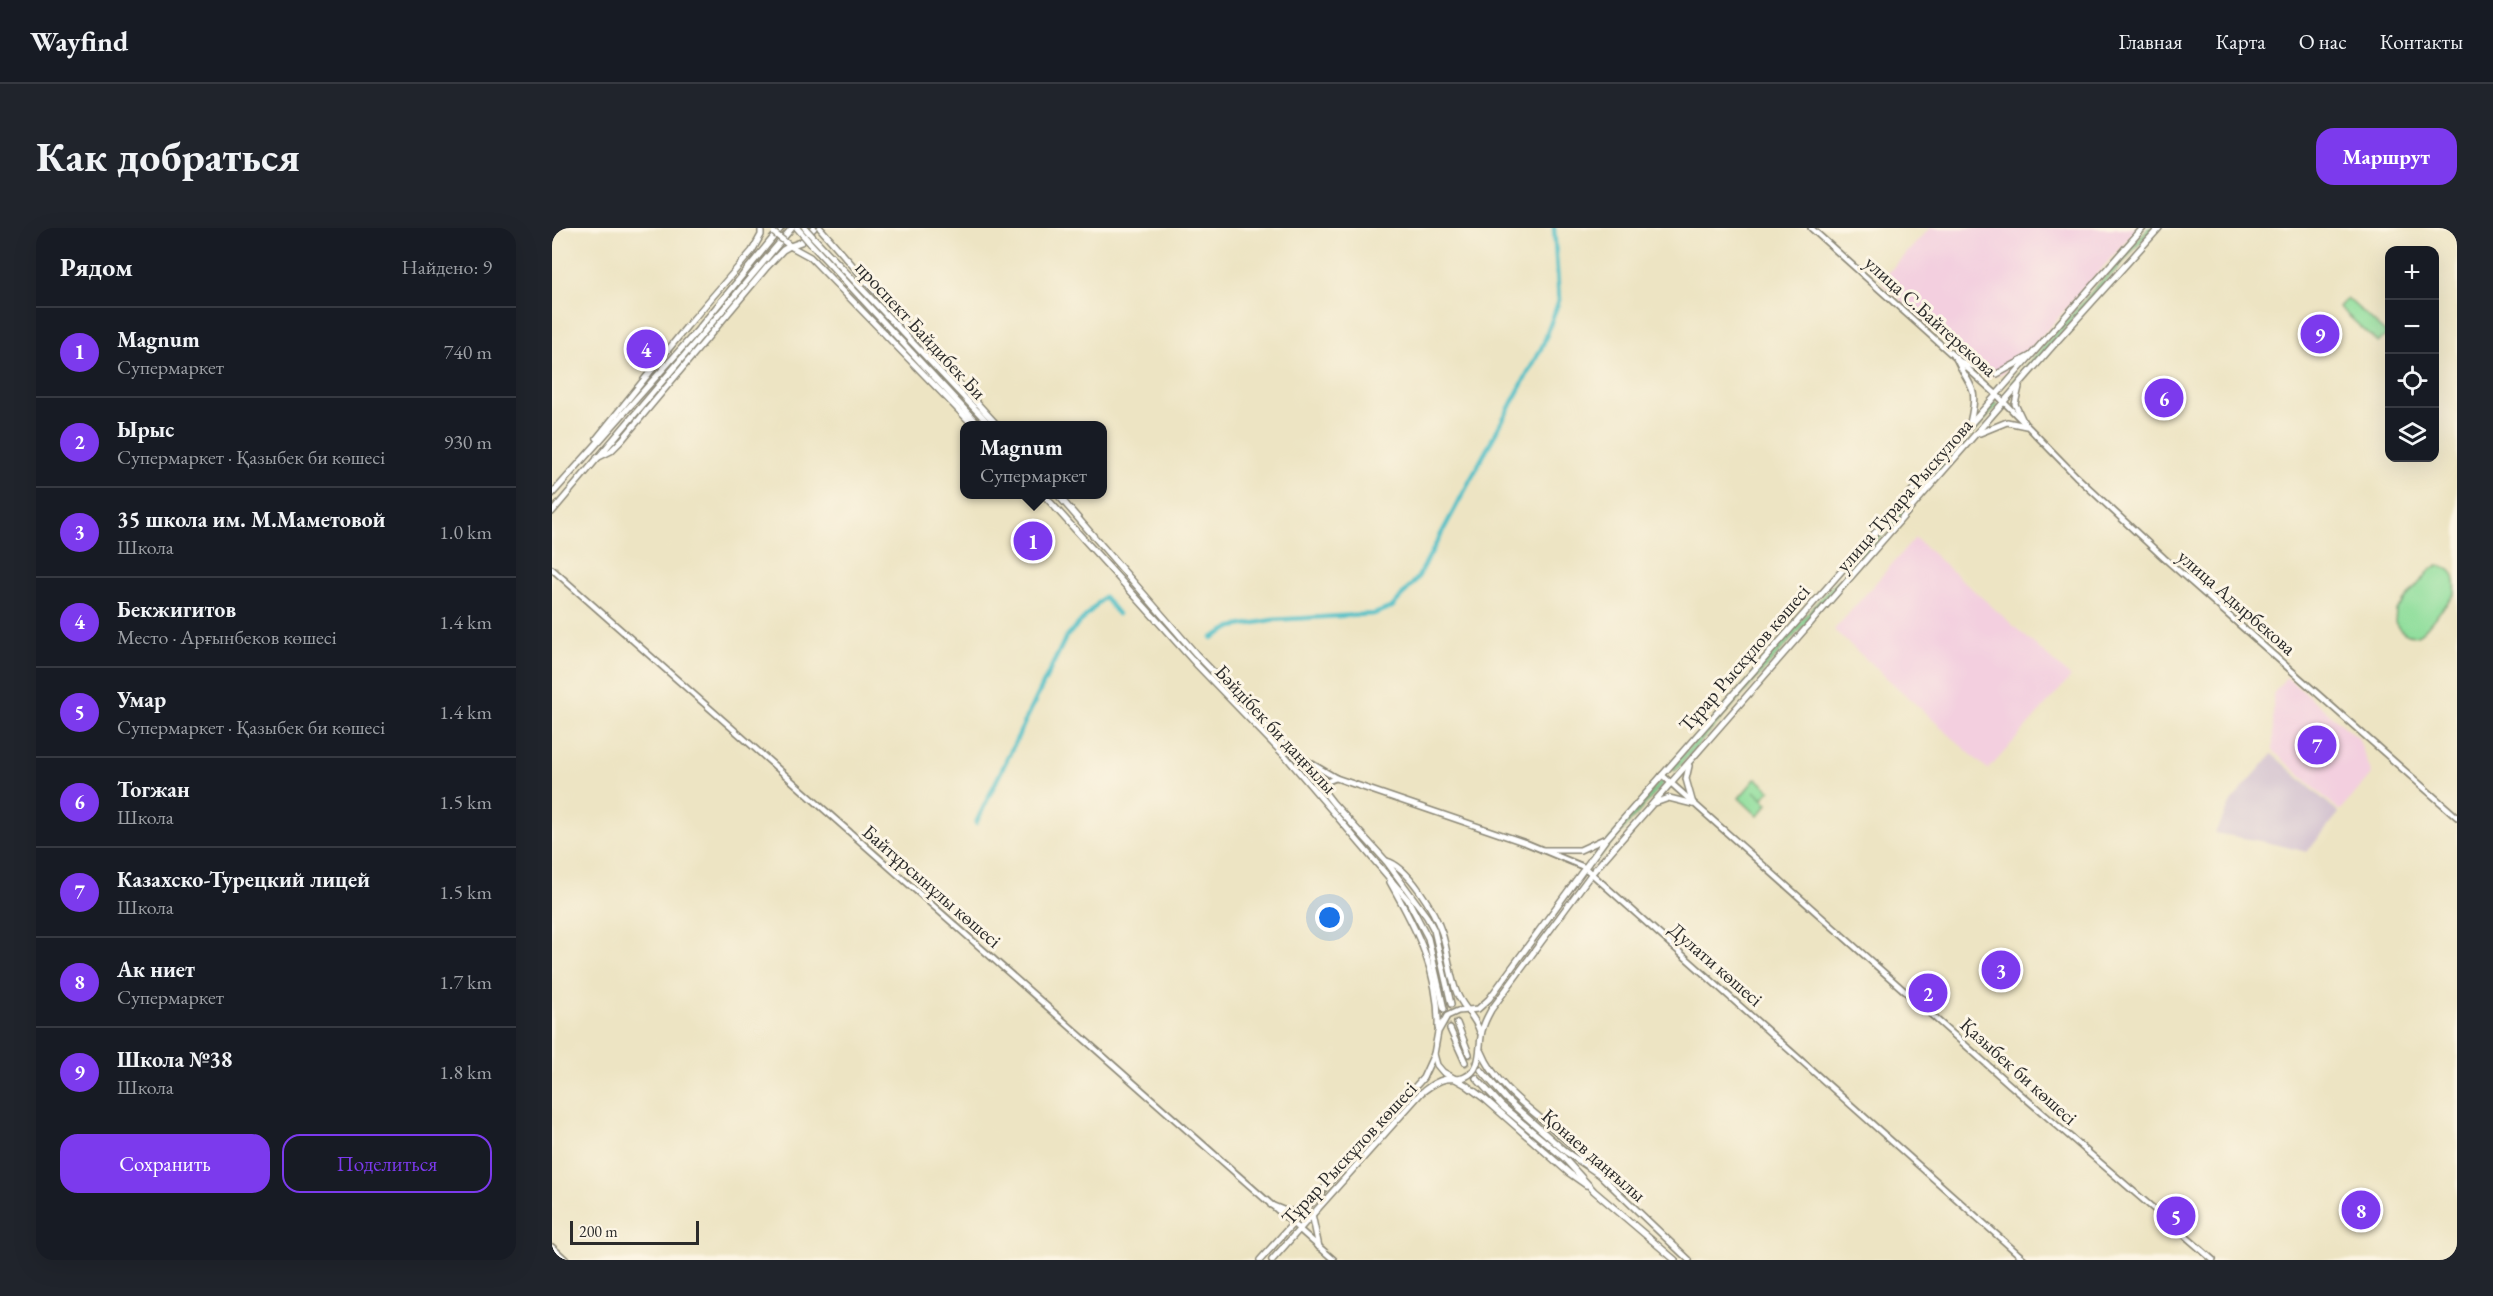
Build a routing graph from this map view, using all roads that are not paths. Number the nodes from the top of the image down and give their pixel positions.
1 (761, 228) edge
2 (781, 228) edge
3 (794, 228) edge
4 (805, 228) edge
5 (814, 228) edge
6 (820, 228) edge
7 (1811, 228) edge
8 (2143, 228) edge
9 (2159, 228) edge
10 (772, 230) edge
11 (812, 240) junction
12 (790, 246) junction
13 (2031, 355) junction
14 (1958, 360) junction
15 (2019, 386) junction
16 (1996, 394) junction
17 (2004, 403) junction
18 (969, 421) edge
19 (975, 421) edge
20 (986, 421) edge
21 (993, 421) edge
22 (1969, 425) junction
23 (2026, 426) junction
24 (1976, 435) junction
25 (590, 450) junction
26 (597, 458) junction
27 (552, 494) edge
28 (1047, 499) edge
29 (1060, 499) edge
30 (552, 512) edge
31 (552, 569) edge
32 (1841, 571) junction
33 (1850, 579) junction
34 (1292, 752) junction
35 (1698, 752) junction
36 (1662, 775) junction
37 (1336, 778) junction
38 (1672, 783) junction
39 (1322, 789) junction
40 (1693, 804) junction
41 (1647, 810) junction
42 (2457, 816) edge
43 (1606, 838) junction
44 (1544, 850) junction
45 (1386, 861) junction
46 (1584, 867) junction
47 (1383, 870) junction
48 (1592, 873) junction
49 (1450, 1004) tunnel mouth
50 (1444, 1009) tunnel mouth
51 (1465, 1010) junction
52 (1457, 1023) tunnel mouth
53 (1450, 1029) tunnel mouth
54 (1438, 1032) junction
55 (1481, 1035) junction
56 (1481, 1051) junction
57 (1434, 1054) junction
58 (1469, 1054) tunnel mouth
59 (1465, 1062) tunnel mouth
60 (1481, 1070) tunnel mouth
61 (1454, 1078) junction
62 (1476, 1078) tunnel mouth
63 (1600, 1175) junction
64 (1594, 1191) junction
65 (1271, 1205) junction
66 (1308, 1208) junction
67 (1312, 1214) junction
68 (1293, 1224) junction
69 (1298, 1229) junction
70 (552, 1247) edge
71 (1319, 1247) junction
72 (566, 1260) edge
73 (1260, 1260) edge
74 (1272, 1260) edge
75 (1334, 1260) edge
76 (1675, 1260) edge
77 (1689, 1260) edge
78 (2025, 1260) edge
79 (2213, 1260) edge

1 - 25 main road
2 - 25 main road
3 - 11 main road, bridge
3 - 26 main road
4 - 11 main road, проспект Байдибек Би, bridge
5 - 12 main road
6 - 21 main road
7 - 14 main road, улица С.Байтерекова
8 - 13 main road, Тұрар Рыскұлов көшесі
9 - 15 main road, улица Турара Рыскулова
10 - 12 main road, bridge
11 - 19 main road
11 - 20 main road, проспект Байдибек Би
12 - 18 main road
12 - 26 main road
13 - 14 main road
13 - 16 main road, Тұрар Рыскұлов көшесі
14 - 16 main road, улица С.Байтерекова
14 - 22 main road
15 - 17 main road, улица Турара Рыскулова
15 - 23 main road
16 - 17 main road, улица С.Байтерекова
16 - 22 main road, Тұрар Рыскұлов көшесі
17 - 23 main road, улица Адырбекова
17 - 24 main road, улица Турара Рыскулова
22 - 32 main road, Тұрар Рыскұлов көшесі
23 - 24 main road
23 - 42 main road, улица Адырбекова
24 - 33 main road, улица Турара Рыскулова
25 - 27 main road
26 - 30 main road
28 - 47 main road, Бәйдібек би даңғылы
29 - 34 main road, Бәйдібек би даңғылы
31 - 65 main road, Байтұрсынұлы көшесі
32 - 33 main road
32 - 36 main road, Тұрар Рыскұлов көшесі
33 - 35 main road, улица Турара Рыскулова
34 - 37 main road, Дулати көшесі
34 - 39 main road, Бәйдібек би даңғылы
35 - 38 main road, улица Турара Рыскулова
35 - 40 main road
36 - 38 main road, Қазыбек би көшесі
36 - 43 main road, Тұрар Рыскұлов көшесі
37 - 39 main road
37 - 44 main road, Дулати көшесі
38 - 40 main road, Қазыбек би көшесі
38 - 41 main road
39 - 45 main road, Бәйдібек би даңғылы
40 - 41 main road
40 - 79 main road, Қазыбек би көшесі
41 - 48 main road
43 - 44 main road
43 - 46 main road, Тұрар Рыскұлов көшесі
44 - 46 main road, Дулати көшесі
45 - 49 main road, Бәйдібек би даңғылы
45 - 51 main road
46 - 48 main road, Дулати көшесі
46 - 51 main road, Тұрар Рыскұлов көшесі
47 - 50 main road, Бәйдібек би даңғылы
47 - 54 main road
48 - 55 main road, Тұрар Рыскұлов көшесі
48 - 78 main road, Дулати көшесі
51 - 54 main road, Тұрар Рыскұлов көшесі
51 - 55 main road
52 - 58 main road
53 - 59 main road
54 - 57 main road, Тұрар Рыскұлов көшесі
55 - 56 main road, Тұрар Рыскұлов көшесі
56 - 61 main road, Тұрар Рыскұлов көшесі
56 - 63 main road
57 - 61 main road
57 - 66 main road, Тұрар Рыскұлов көшесі
60 - 63 main road, Қонаев даңғылы
61 - 64 main road
61 - 67 main road, Тұрар Рыскұлов көшесі
62 - 64 main road
63 - 77 main road, Қонаев даңғылы
64 - 76 main road
65 - 66 main road
65 - 68 main road, Байтұрсынұлы көшесі
66 - 68 main road
67 - 69 main road, Тұрар Рыскұлов көшесі
67 - 71 main road
68 - 69 main road, Байтұрсынұлы көшесі
68 - 73 main road, Тұрар Рыскұлов көшесі
69 - 71 main road
69 - 74 main road, Тұрар Рыскұлов көшесі
70 - 72 main road
71 - 75 main road

